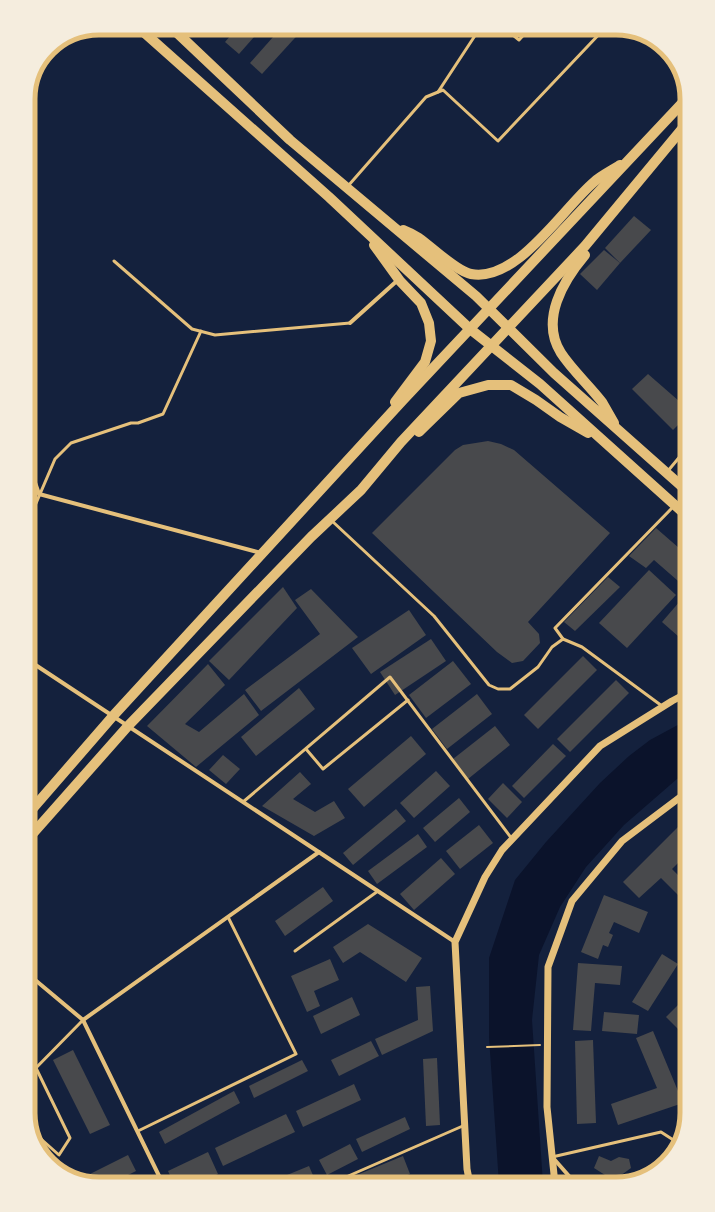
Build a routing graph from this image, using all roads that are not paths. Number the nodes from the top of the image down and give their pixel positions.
1 (147, 35) edge
2 (179, 35) edge
3 (475, 35) edge
4 (513, 35) edge
5 (524, 35) edge
6 (598, 35) edge
7 (437, 92) junction
8 (680, 106) edge
9 (680, 132) edge
10 (633, 156) junction
11 (646, 172) junction
12 (346, 188) junction
13 (386, 221) junction
14 (367, 233) junction
15 (114, 261) dead end
16 (399, 279) junction
17 (488, 308) junction
18 (350, 322) joint
19 (509, 327) junction
20 (470, 329) junction
21 (201, 331) junction
22 (492, 346) junction
23 (380, 425) junction
24 (619, 432) junction
25 (607, 444) junction
26 (680, 456) edge
27 (666, 473) junction
28 (35, 483) edge
29 (680, 485) edge
30 (361, 490) junction
31 (39, 494) junction
32 (35, 504) edge
33 (675, 505) junction
34 (680, 510) edge
35 (329, 519) junction
36 (263, 553) junction
37 (562, 639) junction
38 (35, 665) edge
39 (680, 697) edge
40 (408, 700) junction
41 (662, 706) junction
42 (113, 716) junction
43 (128, 726) junction
44 (306, 748) junction
45 (680, 798) edge
46 (242, 802) junction
47 (35, 806) edge
48 (35, 831) edge
49 (512, 839) junction
50 (319, 852) junction
51 (378, 891) junction
52 (228, 917) junction
53 (455, 942) junction
54 (294, 951) dead end
55 (35, 980) edge
56 (84, 1020) junction
57 (36, 1068) joint
58 (465, 1125) junction
59 (138, 1131) junction
60 (42, 1140) edge
61 (673, 1140) edge
62 (552, 1157) junction
63 (161, 1177) edge
64 (346, 1177) edge
65 (469, 1177) edge
66 (554, 1177) edge
67 (570, 1177) edge

1 - 14 main road
2 - 12 main road
3 - 7 lane
4 - 5 lane
6 - 7 lane
7 - 12 lane
8 - 10 main road
9 - 11 main road
10 - 13 main road
10 - 17 main road
11 - 19 main road
11 - 24 main road
12 - 13 main road
13 - 17 main road
14 - 16 main road
14 - 20 main road
15 - 21 lane
16 - 18 street
16 - 23 main road
17 - 19 main road
17 - 20 main road
18 - 21 lane
19 - 22 main road
19 - 24 main road
20 - 22 main road
20 - 23 main road
21 - 31 lane
22 - 25 main road
22 - 30 main road
23 - 36 main road
24 - 27 main road
25 - 30 main road
25 - 33 main road
26 - 27 lane
27 - 29 main road
28 - 31 street
30 - 35 main road
31 - 32 lane
31 - 36 street
33 - 34 main road
33 - 37 lane
35 - 37 lane
35 - 43 main road
36 - 42 main road
37 - 41 lane
38 - 42 street
39 - 41 street
40 - 44 lane
40 - 44 lane
40 - 49 lane
41 - 49 street
42 - 43 street
42 - 47 main road
43 - 46 street
43 - 48 main road
44 - 46 lane
45 - 62 street
46 - 50 street
49 - 53 street
50 - 51 street
50 - 52 street
51 - 53 street
51 - 54 lane
52 - 56 street
52 - 59 lane
53 - 58 street
55 - 56 street
56 - 57 lane
56 - 59 street
57 - 60 lane
58 - 64 lane
58 - 65 street
59 - 63 street
61 - 62 lane
62 - 66 street
62 - 67 street

